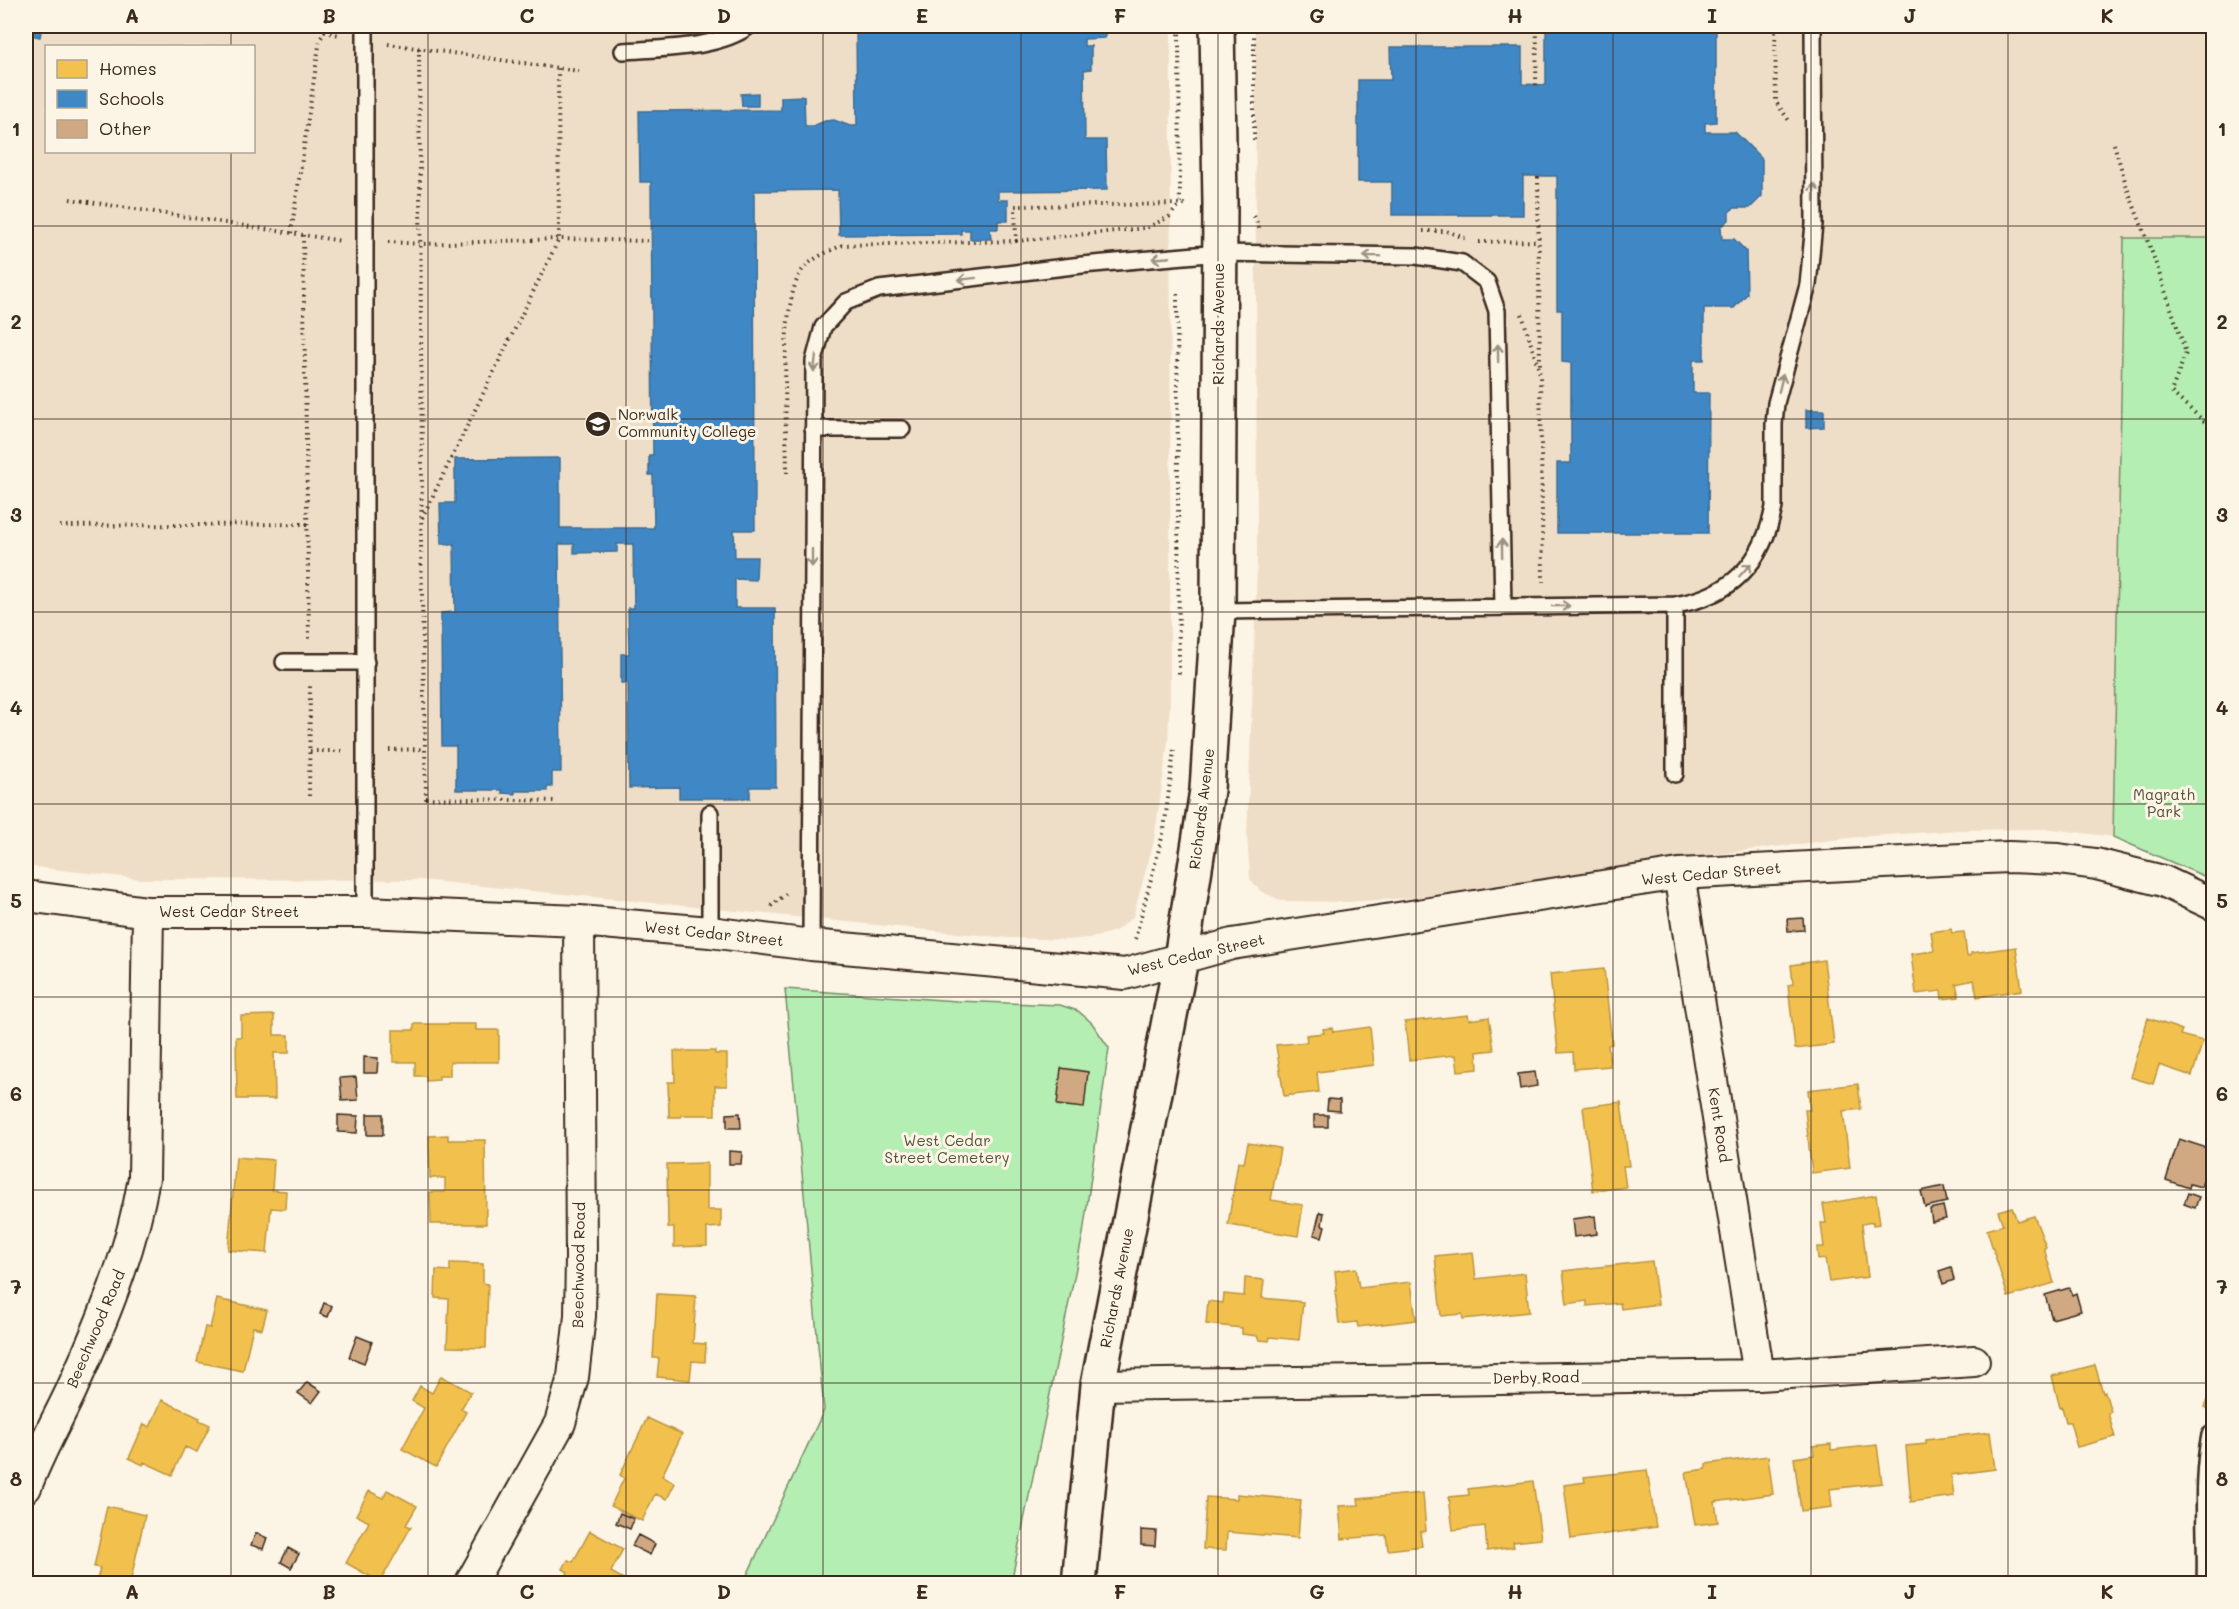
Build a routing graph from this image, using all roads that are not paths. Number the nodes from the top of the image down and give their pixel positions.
1 (365, 26) edge
2 (749, 26) edge
3 (1217, 26) edge
4 (1814, 26) edge
5 (623, 51) dead end
6 (1220, 253) junction
7 (813, 429) junction
8 (902, 429) dead end
9 (1675, 605) junction
10 (1503, 607) junction
11 (1218, 611) junction
12 (284, 662) dead end
13 (366, 662) junction
14 (1675, 774) dead end
15 (711, 813) dead end
16 (1679, 874) junction
17 (26, 896) edge
18 (2214, 905) edge
19 (148, 912) junction
20 (365, 912) junction
21 (579, 921) junction
22 (710, 932) junction
23 (811, 945) junction
24 (1181, 959) junction
25 (1974, 1361) dead end
26 (1759, 1375) junction
27 (1098, 1385) junction
28 (2210, 1436) dead end
29 (26, 1487) edge
30 (470, 1584) edge
31 (1079, 1584) edge
32 (2205, 1584) edge

1 - 13 lane
2 - 5 lane
3 - 6 street, Richards Avenue
9 -> 4 lane
6 -> 7 lane
10 -> 6 lane
6 - 11 street, Richards Avenue
7 - 8 lane
7 -> 23 lane
10 -> 9 lane
9 - 14 lane
10 - 11 lane
11 - 24 street, Richards Avenue
12 - 13 lane
13 - 20 lane
15 - 22 lane
16 - 18 street, West Cedar Street
16 - 24 street, West Cedar Street
16 - 26 street, Kent Road
17 - 19 street, West Cedar Street
19 - 20 street, West Cedar Street
19 - 29 street, Beechwood Road
20 - 21 street, West Cedar Street
21 - 22 street, West Cedar Street
21 - 30 street, Beechwood Road
22 - 23 street, West Cedar Street
23 - 24 street, West Cedar Street
24 - 27 street, Richards Avenue
25 - 26 street, Derby Road
26 - 27 street, Derby Road
27 - 31 street, Richards Avenue
28 - 32 lane

